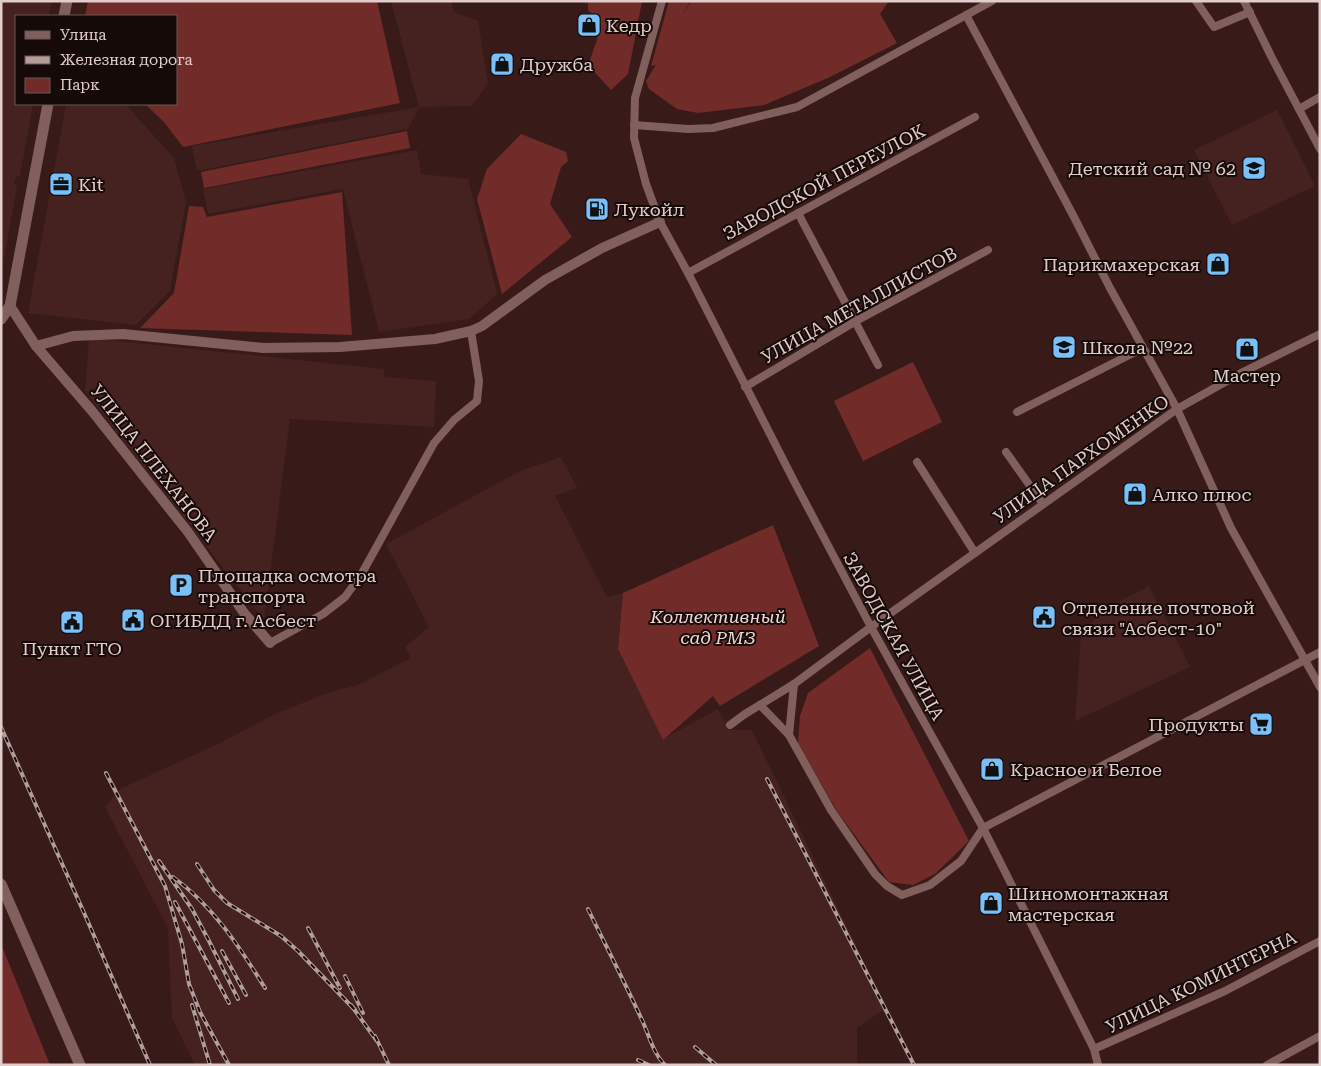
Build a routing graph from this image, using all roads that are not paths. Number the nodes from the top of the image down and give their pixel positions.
1 (67, 1) edge
2 (662, 1) edge
3 (992, 1) edge
4 (1196, 1) edge
5 (1244, 1) edge
6 (1250, 12) junction
7 (64, 15) edge
8 (966, 15) junction
9 (1320, 97) edge
10 (48, 105) edge
11 (1299, 109) junction
12 (975, 117) dead end
13 (634, 125) junction
14 (1320, 149) edge
15 (798, 213) junction
16 (660, 222) junction
17 (988, 250) dead end
18 (688, 273) junction
19 (10, 306) junction
20 (1, 319) edge
21 (856, 321) junction
22 (471, 331) junction
23 (1320, 334) edge
24 (36, 346) junction
25 (1143, 348) junction
26 (878, 365) dead end
27 (745, 387) junction
28 (1177, 409) junction
29 (1017, 412) dead end
30 (1006, 452) dead end
31 (917, 462) dead end
32 (1043, 504) junction
33 (975, 552) junction
34 (871, 627) junction
35 (270, 643) joint
36 (1320, 652) edge
37 (1305, 661) junction
38 (794, 684) junction
39 (1320, 688) edge
40 (760, 705) junction
41 (730, 725) dead end
42 (789, 735) junction
43 (983, 828) junction
44 (1, 884) edge
45 (1320, 941) edge
46 (1320, 1036) edge
47 (1094, 1050) junction
48 (80, 1065) edge
49 (1098, 1065) edge
50 (1267, 1065) edge

1 - 7 main road
2 - 13 street, ЗАВОДСКАЯ УЛИЦА
3 - 8 street
4 - 6 street
5 - 6 street
6 - 11 street
8 - 13 street
8 - 25 street
9 - 11 street
10 - 19 main road
11 - 14 street
12 - 15 street, ЗАВОДСКОЙ ПЕРЕУЛОК
13 - 16 street, ЗАВОДСКАЯ УЛИЦА
15 - 18 street, ЗАВОДСКОЙ ПЕРЕУЛОК
15 - 21 street
16 - 18 street, ЗАВОДСКАЯ УЛИЦА
16 - 22 street
17 - 21 street, УЛИЦА МЕТАЛЛИСТОВ
18 - 27 street, ЗАВОДСКАЯ УЛИЦА
19 - 20 main road
19 - 24 street, УЛИЦА ПЛЕХАНОВА
21 - 26 street
21 - 27 street, УЛИЦА МЕТАЛЛИСТОВ
22 - 24 street
22 - 35 street
23 - 28 street, УЛИЦА ПАРХОМЕНКО
24 - 35 street, УЛИЦА ПЛЕХАНОВА
25 - 28 street
25 - 29 street
27 - 34 street, ЗАВОДСКАЯ УЛИЦА
28 - 32 street, УЛИЦА ПАРХОМЕНКО
28 - 37 street
30 - 32 street
31 - 33 street
32 - 33 street, УЛИЦА ПАРХОМЕНКО
33 - 34 street, УЛИЦА ПАРХОМЕНКО
34 - 38 street, УЛИЦА ПАРХОМЕНКО
34 - 43 street, ЗАВОДСКАЯ УЛИЦА
36 - 37 street
37 - 39 street
37 - 43 street
38 - 40 street, УЛИЦА ПАРХОМЕНКО
38 - 42 street
40 - 41 street, УЛИЦА ПАРХОМЕНКО
40 - 42 street
42 - 43 street
43 - 47 street, ЗАВОДСКАЯ УЛИЦА
44 - 48 main road
45 - 47 street, УЛИЦА КОМИНТЕРНА
46 - 50 street
47 - 49 street, ЗАВОДСКАЯ УЛИЦА

